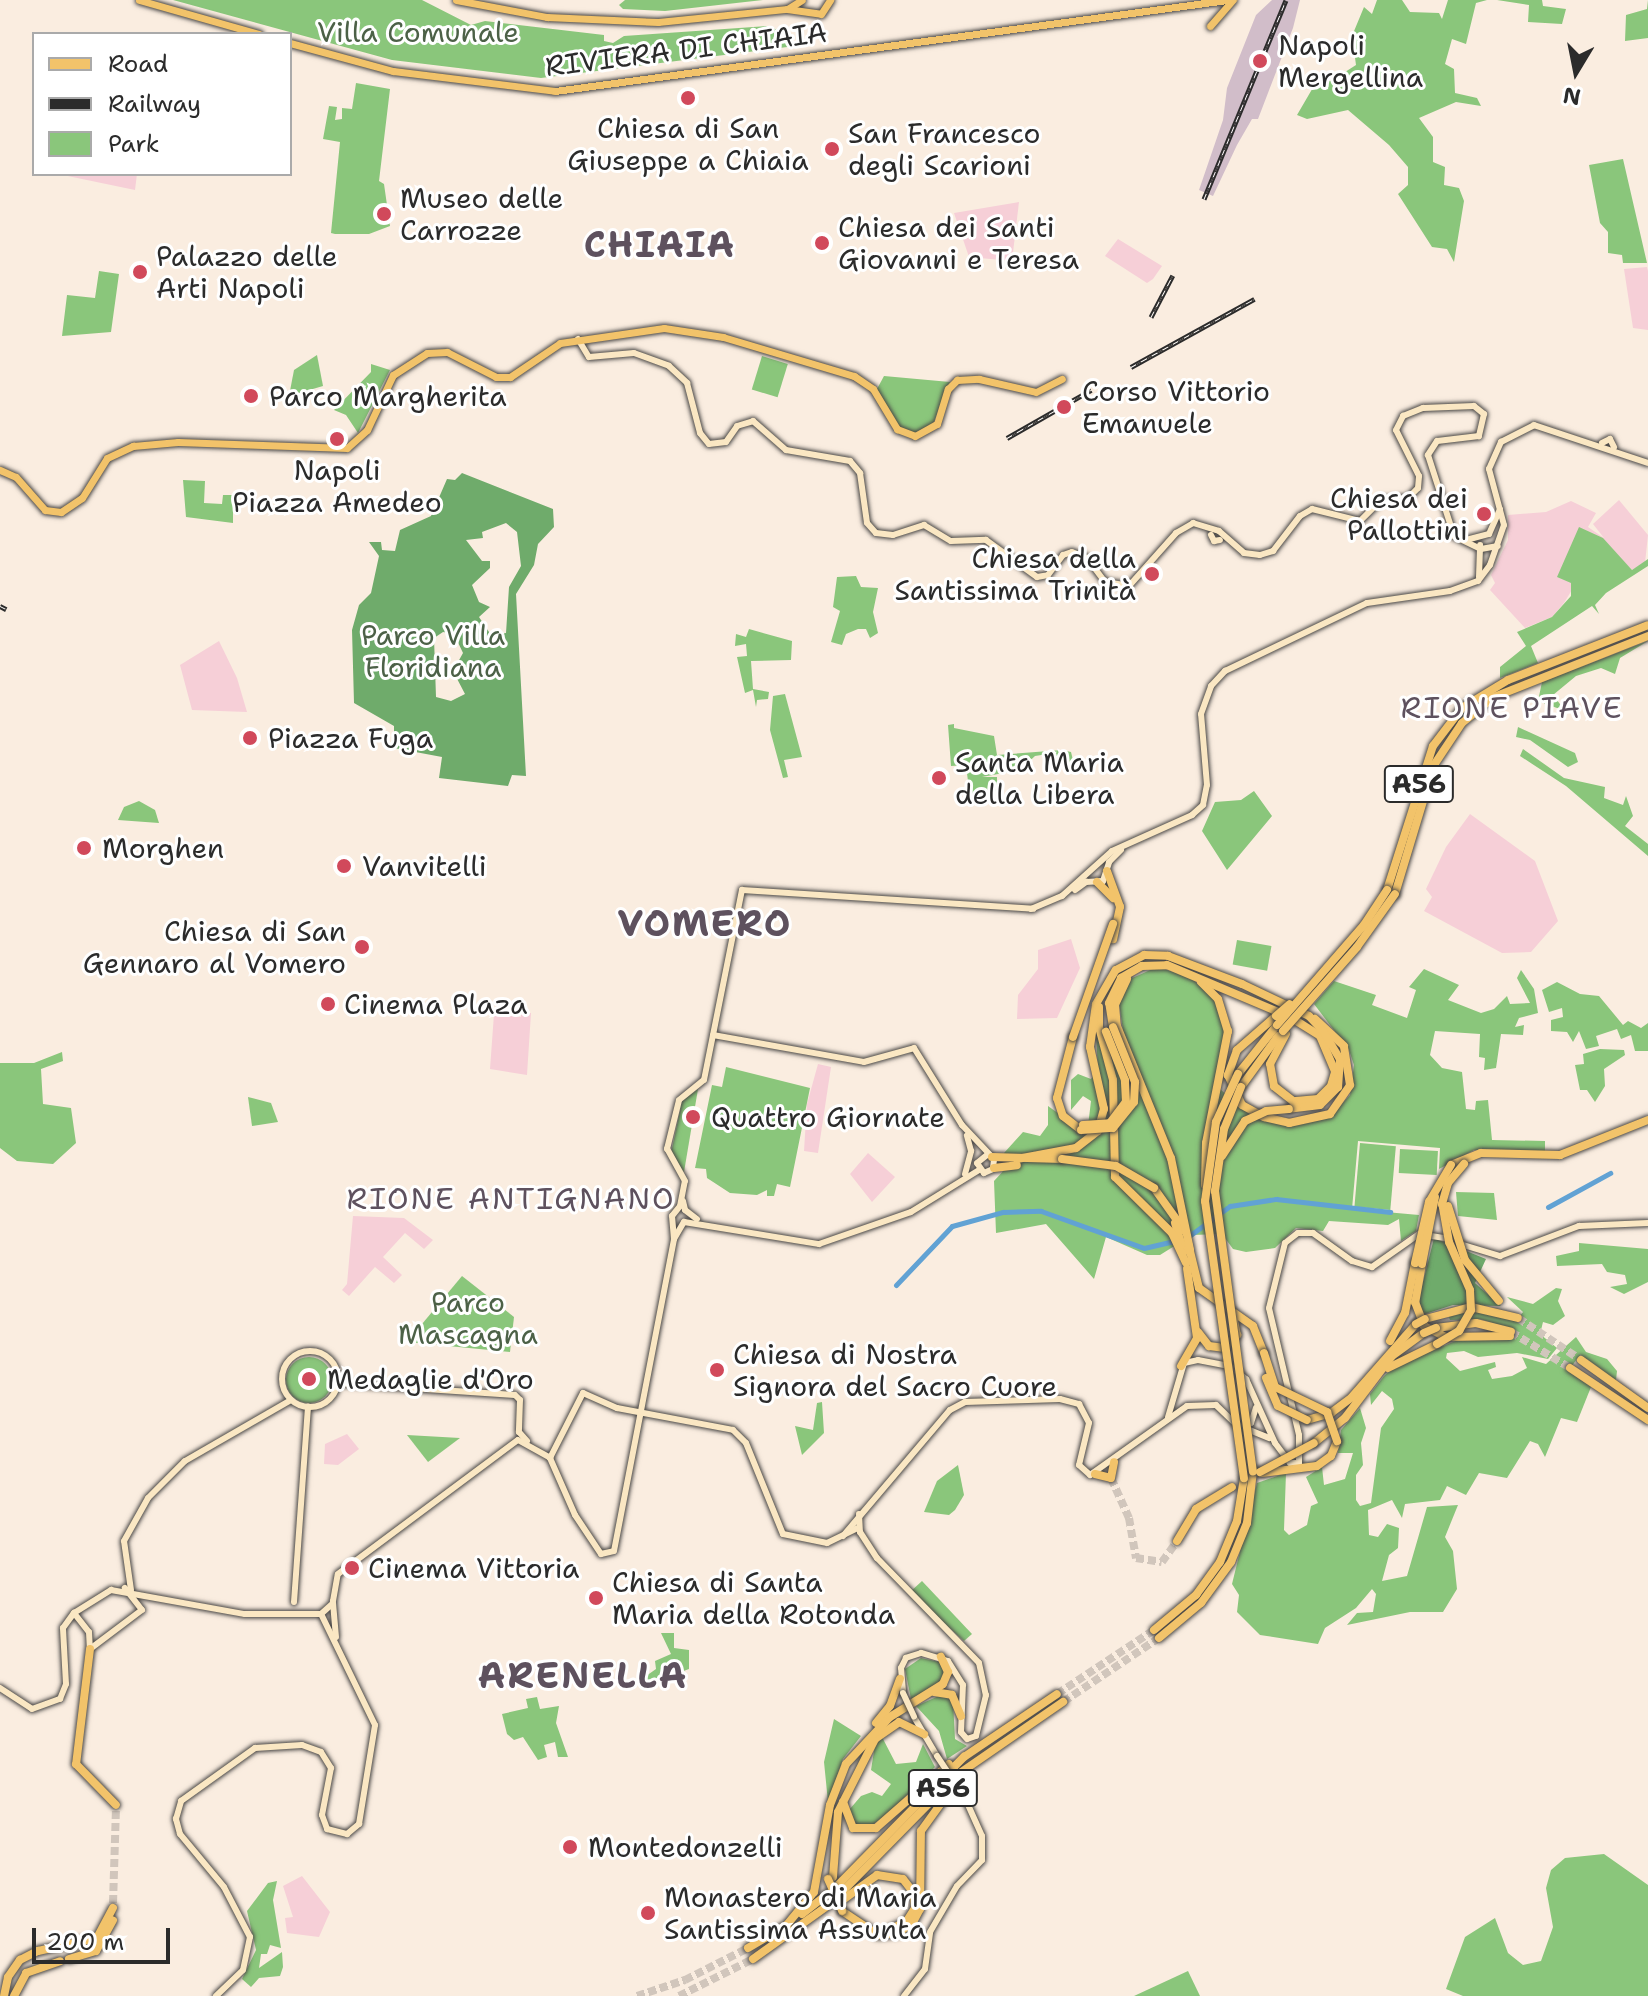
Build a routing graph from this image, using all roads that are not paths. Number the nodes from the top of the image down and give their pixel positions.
1 (139, 0) edge
2 (456, 0) edge
3 (804, 0) edge
4 (830, 0) edge
5 (1230, 0) edge
6 (1211, 1) edge
7 (787, 9) junction
8 (809, 11) junction
9 (1210, 26) dead end
10 (252, 32) edge
11 (292, 44) edge
12 (578, 339) junction
13 (1062, 379) dead end
14 (1648, 463) edge
15 (0, 470) edge
16 (1500, 506) junction
17 (1489, 534) junction
18 (1481, 539) junction
19 (1462, 540) junction
20 (1498, 546) junction
21 (1481, 549) junction
22 (1478, 581) junction
23 (1648, 625) edge
24 (1648, 636) edge
25 (1134, 842) junction
26 (1089, 871) junction
27 (1107, 871) junction
28 (1097, 882) junction
29 (1109, 886) junction
30 (1391, 892) junction
31 (1031, 909) junction
32 (1187, 973) junction
33 (1105, 987) junction
34 (1314, 990) junction
35 (1309, 1016) junction
36 (1281, 1026) junction
37 (1109, 1029) junction
38 (713, 1035) junction
39 (1646, 1121) edge
40 (962, 1125) junction
41 (986, 1154) junction
42 (1508, 1156) junction
43 (1017, 1159) junction
44 (1464, 1164) junction
45 (994, 1168) junction
46 (976, 1171) junction
47 (963, 1178) junction
48 (683, 1190) junction
49 (1205, 1190) junction
50 (1215, 1200) junction
51 (676, 1211) junction
52 (673, 1222) junction
53 (683, 1223) junction
54 (1648, 1223) edge
55 (715, 1224) junction
56 (674, 1239) junction
57 (1190, 1250) junction
58 (1186, 1263) junction
59 (1419, 1263) junction
60 (1224, 1307) junction
61 (1196, 1328) junction
62 (1264, 1353) junction
63 (1581, 1360) tunnel mouth
64 (1181, 1366) junction
65 (1570, 1368) tunnel mouth
66 (1375, 1372) junction
67 (338, 1383) junction
68 (1179, 1389) junction
69 (1359, 1393) junction
70 (1254, 1399) junction
71 (291, 1400) junction
72 (1197, 1404) junction
73 (308, 1407) junction
74 (1648, 1408) edge
75 (640, 1412) junction
76 (1168, 1417) junction
77 (1648, 1420) edge
78 (1240, 1427) junction
79 (1275, 1443) junction
80 (530, 1444) junction
81 (550, 1458) junction
82 (1114, 1462) junction
83 (1258, 1472) junction
84 (1095, 1474) junction
85 (1232, 1487) dead end
86 (853, 1527) junction
87 (1177, 1541) tunnel mouth
88 (1220, 1562) junction
89 (1208, 1570) dead end
90 (129, 1589) junction
91 (134, 1600) junction
92 (333, 1601) junction
93 (294, 1602) junction
94 (74, 1613) junction
95 (305, 1613) junction
96 (321, 1614) junction
97 (282, 1615) junction
98 (336, 1637) junction
99 (93, 1644) junction
100 (941, 1657) junction
101 (900, 1679) junction
102 (0, 1688) edge
103 (933, 1692) junction
104 (1057, 1694) tunnel mouth
105 (1063, 1702) tunnel mouth
106 (961, 1716) junction
107 (924, 1734) junction
108 (871, 1735) junction
109 (857, 1747) junction
110 (964, 1757) junction
111 (862, 1763) junction
112 (973, 1764) junction
113 (843, 1799) junction
114 (116, 1805) dead end
115 (828, 1817) junction
116 (837, 1895) junction
117 (785, 1927) junction
118 (748, 1948) tunnel mouth
119 (753, 1959) tunnel mouth
120 (4, 1996) edge
121 (14, 1996) edge
122 (216, 1996) edge
123 (904, 1996) edge

1 - 10 main road
2 - 7 main road
3 - 7 main road
3 - 8 main road
4 - 8 main road
5 - 6 main road, RIVIERA DI CHIAIA
5 - 9 main road
6 - 11 main road, RIVIERA DI CHIAIA
7 - 8 main road
12 - 13 main road
12 - 15 main road
12 - 19 main road
14 - 16 main road
16 - 17 main road
16 - 20 main road
17 - 18 main road
17 - 20 main road
18 - 19 main road
18 - 21 main road
19 - 21 main road
20 - 21 main road
20 - 22 main road
21 - 22 main road
22 - 25 main road
23 - 30 highway, A56
24 - 30 highway, A56
25 - 26 main road
25 - 27 main road
26 - 28 main road
26 - 31 main road
27 - 28 main road
27 - 29 highway
28 - 29 highway
28 - 31 main road
29 - 37 highway, bridge
30 - 34 highway, A56, bridge
31 - 38 main road
32 - 36 highway
32 - 37 highway
32 - 49 highway, bridge
33 - 35 highway
33 - 37 highway
33 - 43 highway
34 - 36 highway, bridge
34 - 36 highway, bridge
35 - 36 highway
35 - 50 highway, bridge
36 - 49 highway, bridge
36 - 50 highway, bridge
37 - 57 highway, bridge
37 - 58 highway, bridge
38 - 40 main road
38 - 48 main road
39 - 42 highway
40 - 41 main road
40 - 47 main road
41 - 43 highway
41 - 45 main road
41 - 46 main road
42 - 44 highway
42 - 59 highway, bridge
43 - 57 highway, bridge
44 - 66 highway, bridge
44 - 66 highway, bridge
45 - 46 main road
45 - 58 highway, bridge
46 - 47 main road
47 - 55 main road
48 - 51 main road
48 - 55 main road
49 - 88 highway, bridge
50 - 83 highway, bridge
51 - 52 main road
51 - 53 main road
52 - 53 main road
52 - 56 main road
53 - 55 main road
53 - 56 main road
54 - 79 main road
56 - 75 main road
57 - 60 highway
58 - 61 highway
59 - 66 highway
59 - 66 highway, bridge
60 - 61 highway, bridge
60 - 62 highway, bridge
61 - 64 highway
62 - 69 highway, bridge
62 - 83 highway, bridge
63 - 74 highway
64 - 68 main road
64 - 70 main road
65 - 77 highway
66 - 69 highway
67 - 71 main road
67 - 73 main road
67 - 80 main road
68 - 72 main road
68 - 76 main road
69 - 83 highway, bridge
70 - 78 main road
70 - 79 main road
71 - 73 main road
71 - 90 main road
72 - 76 main road
72 - 78 main road
73 - 93 main road
75 - 81 main road
75 - 81 main road
75 - 86 main road
76 - 82 main road
78 - 79 main road
80 - 81 main road
80 - 92 main road
82 - 84 main road
82 - 84 highway
83 - 88 highway
84 - 86 main road
85 - 87 highway
86 - 106 main road
88 - 89 highway
90 - 91 main road
90 - 91 main road
90 - 94 main road
90 - 97 main road
91 - 99 main road
92 - 96 main road
92 - 98 main road
93 - 95 main road
93 - 97 main road
94 - 99 main road
94 - 102 main road
95 - 96 main road
95 - 97 main road
96 - 98 main road
98 - 122 main road
99 - 114 highway
100 - 101 main road
100 - 103 highway
100 - 106 main road
101 - 107 main road, bridge
101 - 109 highway
103 - 106 highway
103 - 108 highway
104 - 110 highway
105 - 112 highway, A56
107 - 111 highway
107 - 123 main road, bridge
108 - 109 highway
108 - 111 highway
109 - 115 highway
110 - 113 highway
110 - 116 highway
111 - 113 highway
112 - 116 highway, A56
112 - 116 highway
113 - 116 highway
115 - 116 highway
115 - 117 highway
116 - 116 highway
116 - 117 highway
116 - 119 highway
117 - 118 highway
120 - 121 highway

